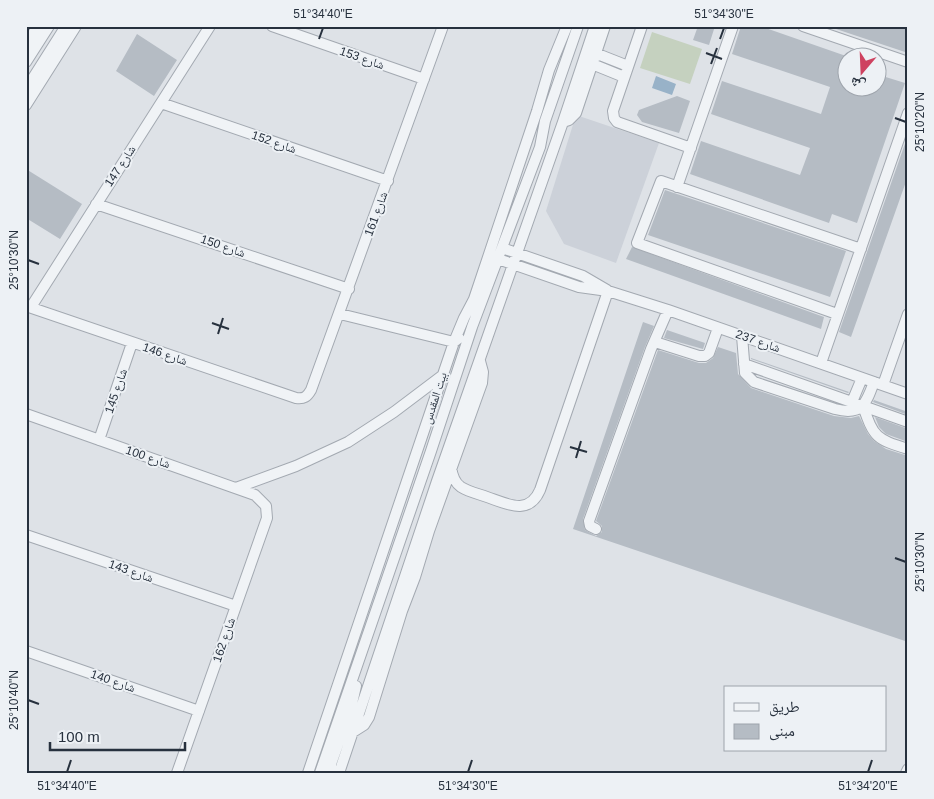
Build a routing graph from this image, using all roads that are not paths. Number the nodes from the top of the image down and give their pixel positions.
1 (38, 26) edge
2 (49, 26) edge
3 (66, 26) edge
4 (76, 26) edge
5 (210, 26) edge
6 (272, 26) edge
7 (443, 26) edge
8 (568, 26) edge
9 (578, 26) edge
10 (595, 26) edge
11 (605, 26) edge
12 (642, 26) edge
13 (733, 26) edge
14 (803, 26) edge
15 (26, 44) edge
16 (595, 54) junction
17 (26, 62) edge
18 (908, 62) edge
19 (592, 64) junction
20 (628, 66) junction
21 (624, 77) junction
22 (424, 79) junction
23 (544, 84) junction
24 (26, 89) edge
25 (551, 102) junction
26 (161, 103) junction
27 (26, 105) edge
28 (908, 113) edge
29 (563, 122) junction
30 (691, 148) junction
31 (388, 180) junction
32 (678, 187) junction
33 (96, 204) junction
34 (502, 248) junction
35 (861, 249) junction
36 (517, 253) junction
37 (498, 259) junction
38 (513, 264) junction
39 (349, 289) junction
40 (608, 291) junction
41 (29, 306) edge
42 (668, 310) junction
43 (340, 314) junction
44 (837, 314) junction
45 (908, 314) edge
46 (472, 327) junction
47 (718, 328) junction
48 (742, 336) junction
49 (904, 339) edge
50 (132, 342) junction
51 (454, 342) junction
52 (655, 342) junction
53 (480, 361) junction
54 (821, 363) junction
55 (744, 364) junction
56 (443, 375) junction
57 (872, 382) junction
58 (908, 394) edge
59 (304, 398) joint
60 (852, 402) junction
61 (863, 406) junction
62 (26, 414) edge
63 (908, 422) edge
64 (99, 440) junction
65 (908, 450) edge
66 (451, 467) junction
67 (461, 487) junction
68 (236, 488) junction
69 (442, 494) junction
70 (266, 506) joint
71 (596, 529) dead end
72 (26, 535) edge
73 (236, 606) junction
74 (26, 651) edge
75 (358, 663) junction
76 (199, 711) junction
77 (353, 732) junction
78 (343, 761) junction
79 (908, 769) edge
80 (177, 773) edge
81 (308, 773) edge
82 (320, 773) edge
83 (331, 773) edge
84 (339, 773) edge
85 (349, 773) edge
86 (906, 773) edge

1 - 15 street
2 - 17 street
3 - 24 street
4 - 27 street
5 - 26 street, شارع 147
6 - 22 street, شارع 153
7 - 22 street, شارع 161
8 - 23 street, بيت المقدس
9 - 25 street, بيت المقدس
10 - 29 street
11 - 16 street
12 - 20 street
13 - 30 street
14 - 18 street
16 - 19 street
16 - 20 street
19 - 21 street
19 - 29 street
20 - 21 street
21 - 30 street
22 - 31 street, شارع 161
23 - 25 street
23 - 51 street, بيت المقدس
25 - 34 street, بيت المقدس
26 - 31 street, شارع 152
26 - 33 street, شارع 147
28 - 35 street
29 - 36 street
30 - 32 street
31 - 39 street, شارع 161
32 - 35 street
32 - 44 street
33 - 39 street, شارع 150
33 - 41 street, شارع 147
34 - 36 street, شارع 237
34 - 37 street, بيت المقدس
35 - 44 street
36 - 38 street
36 - 40 street, شارع 237
37 - 38 street, شارع 237
37 - 46 street, بيت المقدس
38 - 40 street, شارع 237
38 - 53 street
39 - 43 street, شارع 161
40 - 42 street, شارع 237
40 - 67 street
41 - 50 street, شارع 146
42 - 47 street, شارع 237
42 - 52 street
43 - 51 street
43 - 59 street, شارع 161
44 - 54 street
45 - 49 street
46 - 51 street
46 - 75 street, بيت المقدس
47 - 48 street, شارع 237
47 - 52 street
48 - 54 street, شارع 237
48 - 55 street
49 - 57 street
50 - 59 street, شارع 146
50 - 64 street, شارع 145
51 - 56 street, بيت المقدس
52 - 71 street
53 - 66 street
53 - 77 street
54 - 57 street, شارع 237
55 - 60 street
55 - 61 street
56 - 68 street
56 - 81 street, بيت المقدس
57 - 58 street, شارع 237
57 - 60 street
57 - 61 street
60 - 61 street
61 - 63 street
61 - 65 street
62 - 64 street, شارع 100
64 - 68 street, شارع 100
66 - 67 street
66 - 69 street
67 - 69 street
68 - 70 street, شارع 100
69 - 77 street
70 - 73 street, شارع 162
72 - 73 street, شارع 143
73 - 76 street, شارع 162
74 - 76 street, شارع 140
75 - 82 street, بيت المقدس
75 - 83 street
76 - 80 street, شارع 162
77 - 78 street
78 - 84 street
78 - 85 street
79 - 86 street

